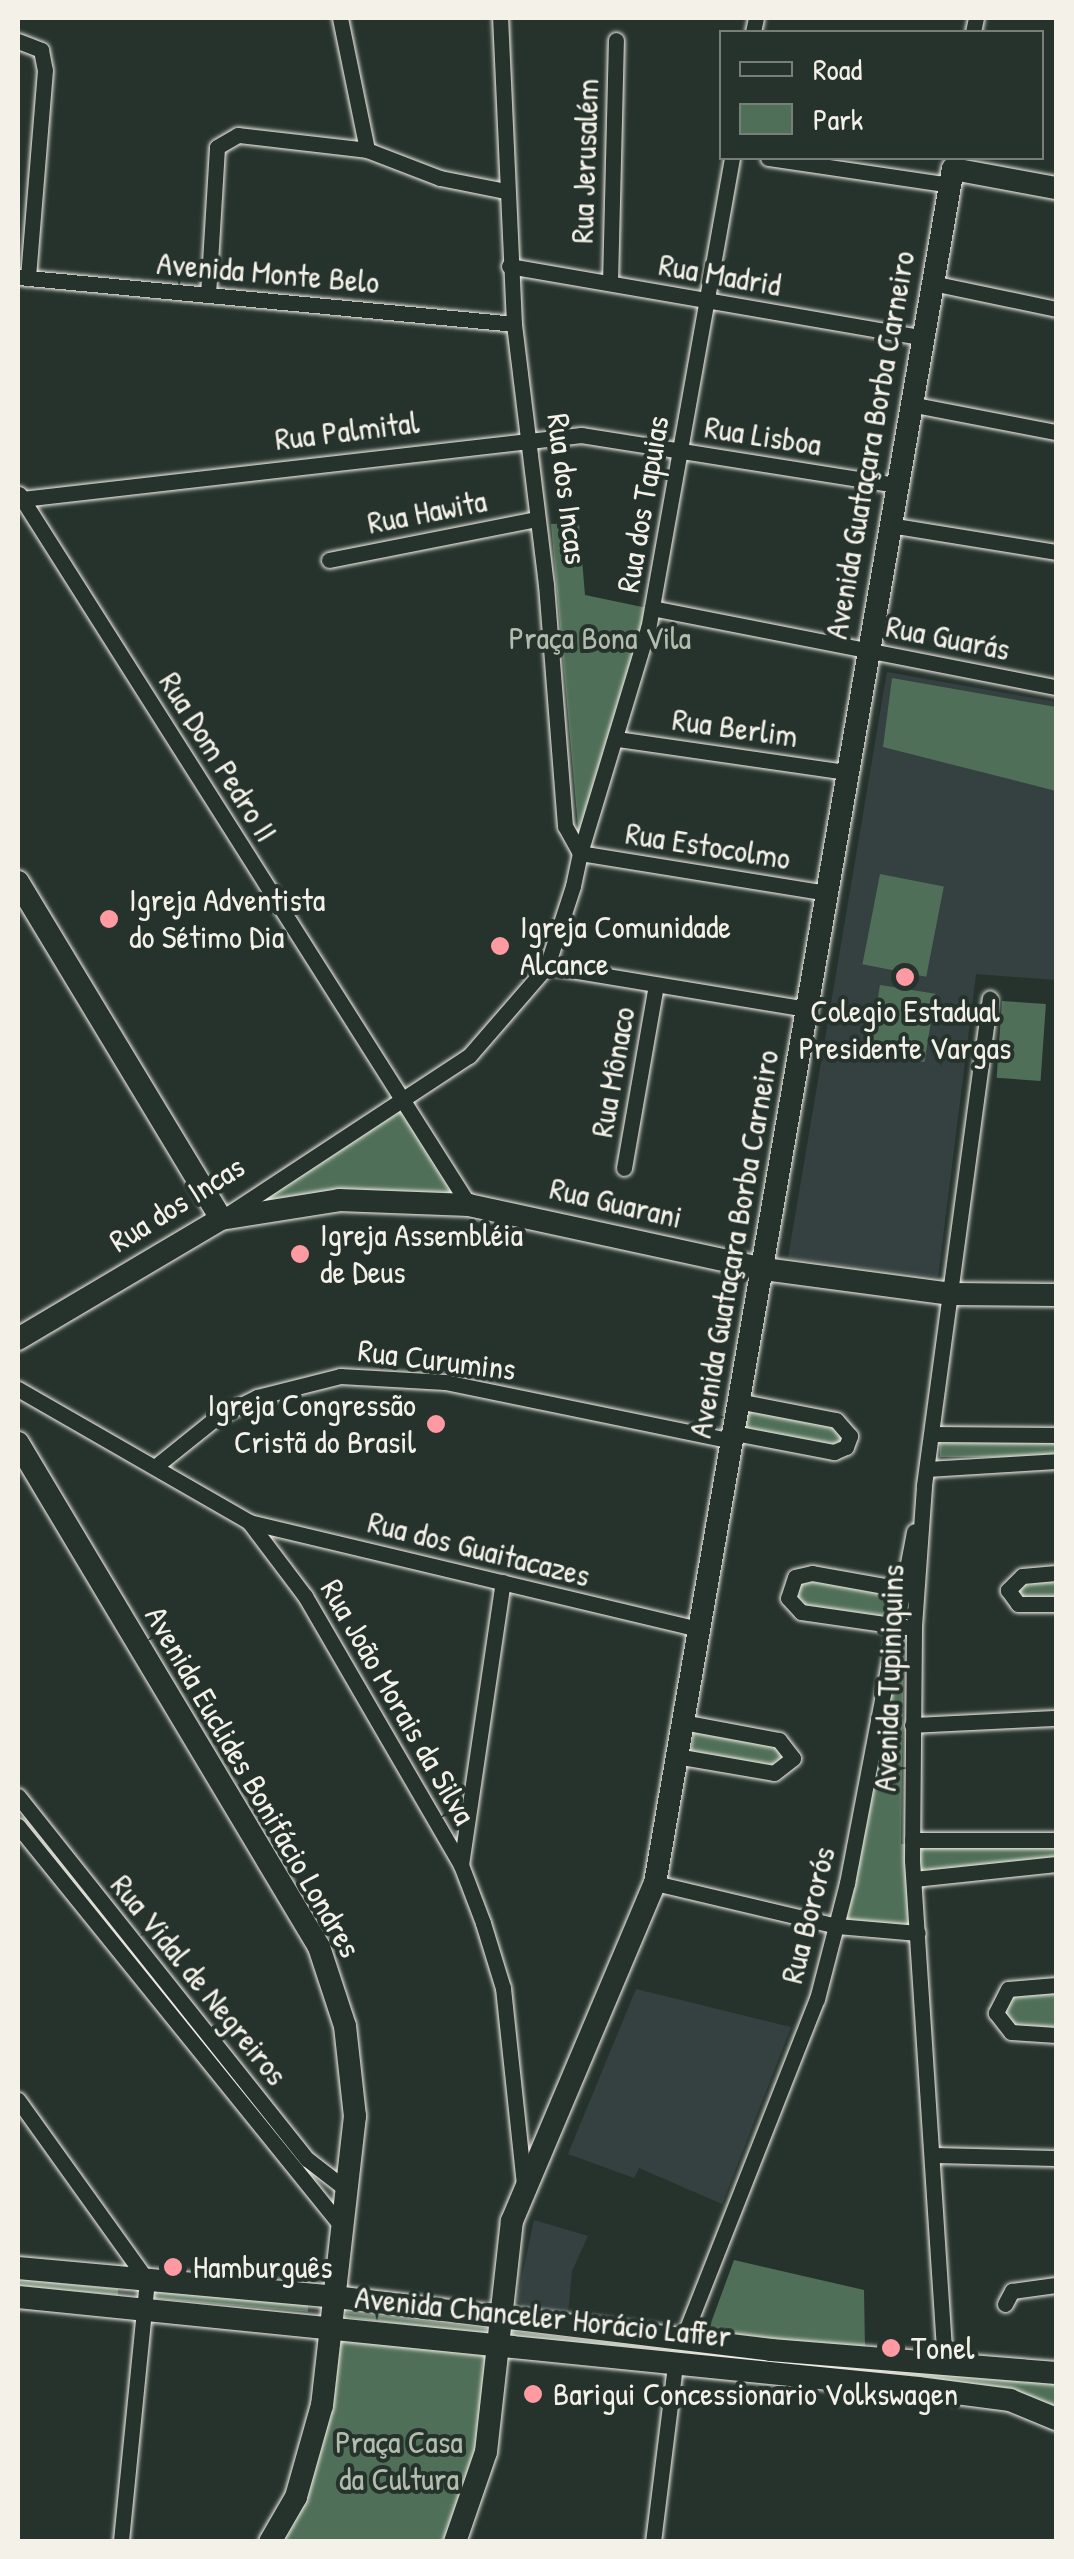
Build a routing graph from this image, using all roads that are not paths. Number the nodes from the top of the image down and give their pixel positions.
1 (340, 18) edge
2 (500, 18) edge
3 (616, 40) dead end
4 (18, 41) edge
5 (367, 150) junction
6 (732, 160) edge
7 (799, 160) edge
8 (953, 170) edge
9 (1056, 188) edge
10 (505, 191) junction
11 (509, 266) junction
12 (23, 277) edge
13 (610, 283) junction
14 (932, 283) junction
15 (208, 295) junction
16 (708, 302) junction
17 (1056, 309) edge
18 (514, 324) junction
19 (922, 337) junction
20 (910, 404) junction
21 (1056, 432) edge
22 (528, 437) junction
23 (679, 451) junction
24 (897, 485) junction
25 (20, 495) edge
26 (536, 519) junction
27 (890, 525) junction
28 (1056, 552) edge
29 (329, 560) dead end
30 (652, 608) junction
31 (865, 649) junction
32 (1056, 687) edge
33 (617, 739) junction
34 (845, 772) junction
35 (580, 853) junction
36 (18, 882) edge
37 (827, 893) junction
38 (547, 966) junction
39 (656, 985) junction
40 (990, 998) dead end
41 (808, 1009) junction
42 (402, 1099) junction
43 (624, 1168) dead end
44 (470, 1204) junction
45 (221, 1220) junction
46 (764, 1269) junction
47 (951, 1294) junction
48 (1056, 1296) edge
49 (18, 1339) edge
50 (18, 1389) edge
51 (738, 1400) junction
52 (933, 1434) junction
53 (1056, 1435) edge
54 (733, 1437) junction
55 (18, 1443) edge
56 (1056, 1461) edge
57 (156, 1466) junction
58 (925, 1477) junction
59 (248, 1522) junction
60 (1056, 1573) edge
61 (504, 1582) junction
62 (901, 1590) junction
63 (1056, 1604) edge
64 (914, 1626) junction
65 (896, 1628) junction
66 (697, 1629) junction
67 (1056, 1718) edge
68 (682, 1722) junction
69 (912, 1725) junction
70 (676, 1756) junction
71 (18, 1796) edge
72 (33, 1816) junction
73 (19, 1833) edge
74 (912, 1840) junction
75 (1056, 1840) edge
76 (1056, 1864) edge
77 (461, 1865) junction
78 (914, 1879) junction
79 (655, 1883) junction
80 (837, 1926) junction
81 (918, 1933) junction
82 (1056, 1985) edge
83 (1056, 2034) edge
84 (18, 2100) edge
85 (934, 2155) junction
86 (1056, 2158) edge
87 (524, 2183) junction
88 (347, 2190) junction
89 (342, 2227) junction
90 (18, 2268) edge
91 (148, 2280) junction
92 (1056, 2285) edge
93 (18, 2297) edge
94 (335, 2297) junction
95 (1004, 2304) dead end
96 (145, 2308) junction
97 (498, 2318) junction
98 (332, 2326) junction
99 (682, 2340) junction
100 (494, 2348) junction
101 (945, 2364) junction
102 (675, 2365) junction
103 (1056, 2373) edge
104 (1056, 2384) edge
105 (1056, 2416) edge
106 (122, 2542) edge
107 (270, 2542) edge
108 (455, 2542) edge
109 (653, 2542) edge

1 - 5 street
2 - 10 street, Rua dos Incas
3 - 13 street, Rua Jerusalém
4 - 12 street
5 - 10 street
5 - 15 street
6 - 16 street, Rua dos Tapuias
7 - 8 street
8 - 9 street
8 - 14 street, Avenida Guataçara Borba Carneiro
10 - 11 street, Rua dos Incas
11 - 13 street, Rua Madrid
11 - 18 street, Rua dos Incas
12 - 15 street, Avenida Monte Belo
13 - 16 street, Rua Madrid
14 - 17 street
14 - 19 street, Avenida Guataçara Borba Carneiro
15 - 18 street, Avenida Monte Belo
16 - 19 street, Rua Madrid
16 - 23 street, Rua dos Tapuias
18 - 22 street, Rua dos Incas
19 - 20 street, Avenida Guataçara Borba Carneiro
20 - 21 street
20 - 24 street, Avenida Guataçara Borba Carneiro
22 - 23 street, Rua Palmital
22 - 25 street, Rua Palmital
22 - 26 street, Rua dos Incas
23 - 24 street, Rua Lisboa
23 - 30 street, Rua dos Tapuias
24 - 27 street, Avenida Guataçara Borba Carneiro
25 - 42 street, Rua Dom Pedro II
26 - 29 street, Rua Hawita
26 - 35 street, Rua dos Incas
27 - 28 street
27 - 31 street, Avenida Guataçara Borba Carneiro
30 - 31 street, Rua Guarás
30 - 33 street, Rua dos Tapuias
31 - 32 street, Rua Guarás
31 - 34 street, Avenida Guataçara Borba Carneiro
33 - 34 street, Rua Berlim
33 - 35 street, Rua dos Tapuias
34 - 37 street, Avenida Guataçara Borba Carneiro
35 - 37 street, Rua Estocolmo
35 - 38 street, Rua dos Incas
36 - 45 street
37 - 41 street, Avenida Guataçara Borba Carneiro
38 - 39 street
38 - 42 street, Rua dos Incas
39 - 41 street
39 - 43 street, Rua Mônaco
40 - 47 street, Avenida Tupiniquins
41 - 46 street, Avenida Guataçara Borba Carneiro
42 - 44 street, Rua Dom Pedro II
42 - 45 street, Rua dos Incas
44 - 45 street, Rua Guarani
44 - 46 street, Rua Guarani
45 - 49 street, Rua dos Incas
46 - 47 street, Rua Guarani
46 - 51 street, Avenida Guataçara Borba Carneiro
47 - 48 street, Rua Guarani
47 - 52 street, Avenida Tupiniquins
50 - 57 street, Rua João Morais da Silva
51 - 54 street, Avenida Guataçara Borba Carneiro
51 - 54 street, Rua Curumins
52 - 53 street
52 - 58 street, Avenida Tupiniquins
54 - 57 street, Rua Curumins
54 - 66 street, Avenida Guataçara Borba Carneiro
55 - 88 street, Avenida Euclides Bonifácio Londres
56 - 58 street
57 - 59 street, Rua João Morais da Silva
58 - 62 street, Rua Bororós
58 - 64 street, Avenida Tupiniquins
59 - 61 street, Rua dos Guaitacazes
59 - 77 street, Rua João Morais da Silva
60 - 63 street
61 - 66 street, Rua dos Guaitacazes
61 - 77 street
62 - 65 street, Rua Bororós
62 - 65 street
64 - 65 street
64 - 69 street, Avenida Tupiniquins
65 - 80 street, Rua Bororós
66 - 68 street, Avenida Guataçara Borba Carneiro
67 - 69 street
68 - 70 street, Avenida Guataçara Borba Carneiro
68 - 70 street
69 - 74 street, Avenida Tupiniquins
70 - 79 street, Avenida Guataçara Borba Carneiro
71 - 72 street, Rua Vidal de Negreiros
72 - 73 street
72 - 88 street, Rua Vidal de Negreiros
73 - 89 street, Rua Vidal de Negreiros
74 - 75 street
74 - 78 street, Avenida Tupiniquins
76 - 78 street
77 - 87 street, Rua João Morais da Silva
78 - 81 street, Avenida Tupiniquins
79 - 80 street
79 - 87 street, Avenida Guataçara Borba Carneiro
80 - 81 street
80 - 99 street, Rua Bororós
81 - 85 street, Avenida Tupiniquins
82 - 83 street
84 - 91 street
85 - 86 street
85 - 101 street, Avenida Tupiniquins
87 - 97 street, Avenida Guataçara Borba Carneiro
88 - 89 street, Avenida Euclides Bonifácio Londres
89 - 94 street, Avenida Euclides Bonifácio Londres
90 - 91 street, Avenida Chanceler Horácio Laffer
91 - 94 street, Avenida Chanceler Horácio Laffer
91 - 96 street
92 - 95 street
93 - 96 street, Avenida Chanceler Horácio Laffer
94 - 97 street, Avenida Chanceler Horácio Laffer
94 - 98 street, Avenida Euclides Bonifácio Londres
96 - 98 street, Avenida Chanceler Horácio Laffer
96 - 106 street
97 - 99 street, Avenida Chanceler Horácio Laffer
97 - 100 street, Avenida Guataçara Borba Carneiro
98 - 100 street, Avenida Chanceler Horácio Laffer
98 - 107 street, Avenida Euclides Bonifácio Londres
99 - 101 street, Avenida Chanceler Horácio Laffer
100 - 102 street, Avenida Chanceler Horácio Laffer
100 - 108 street, Avenida Guataçara Borba Carneiro
101 - 103 street, Avenida Chanceler Horácio Laffer
102 - 105 street, Avenida Chanceler Horácio Laffer
102 - 109 street
104 - 105 street

